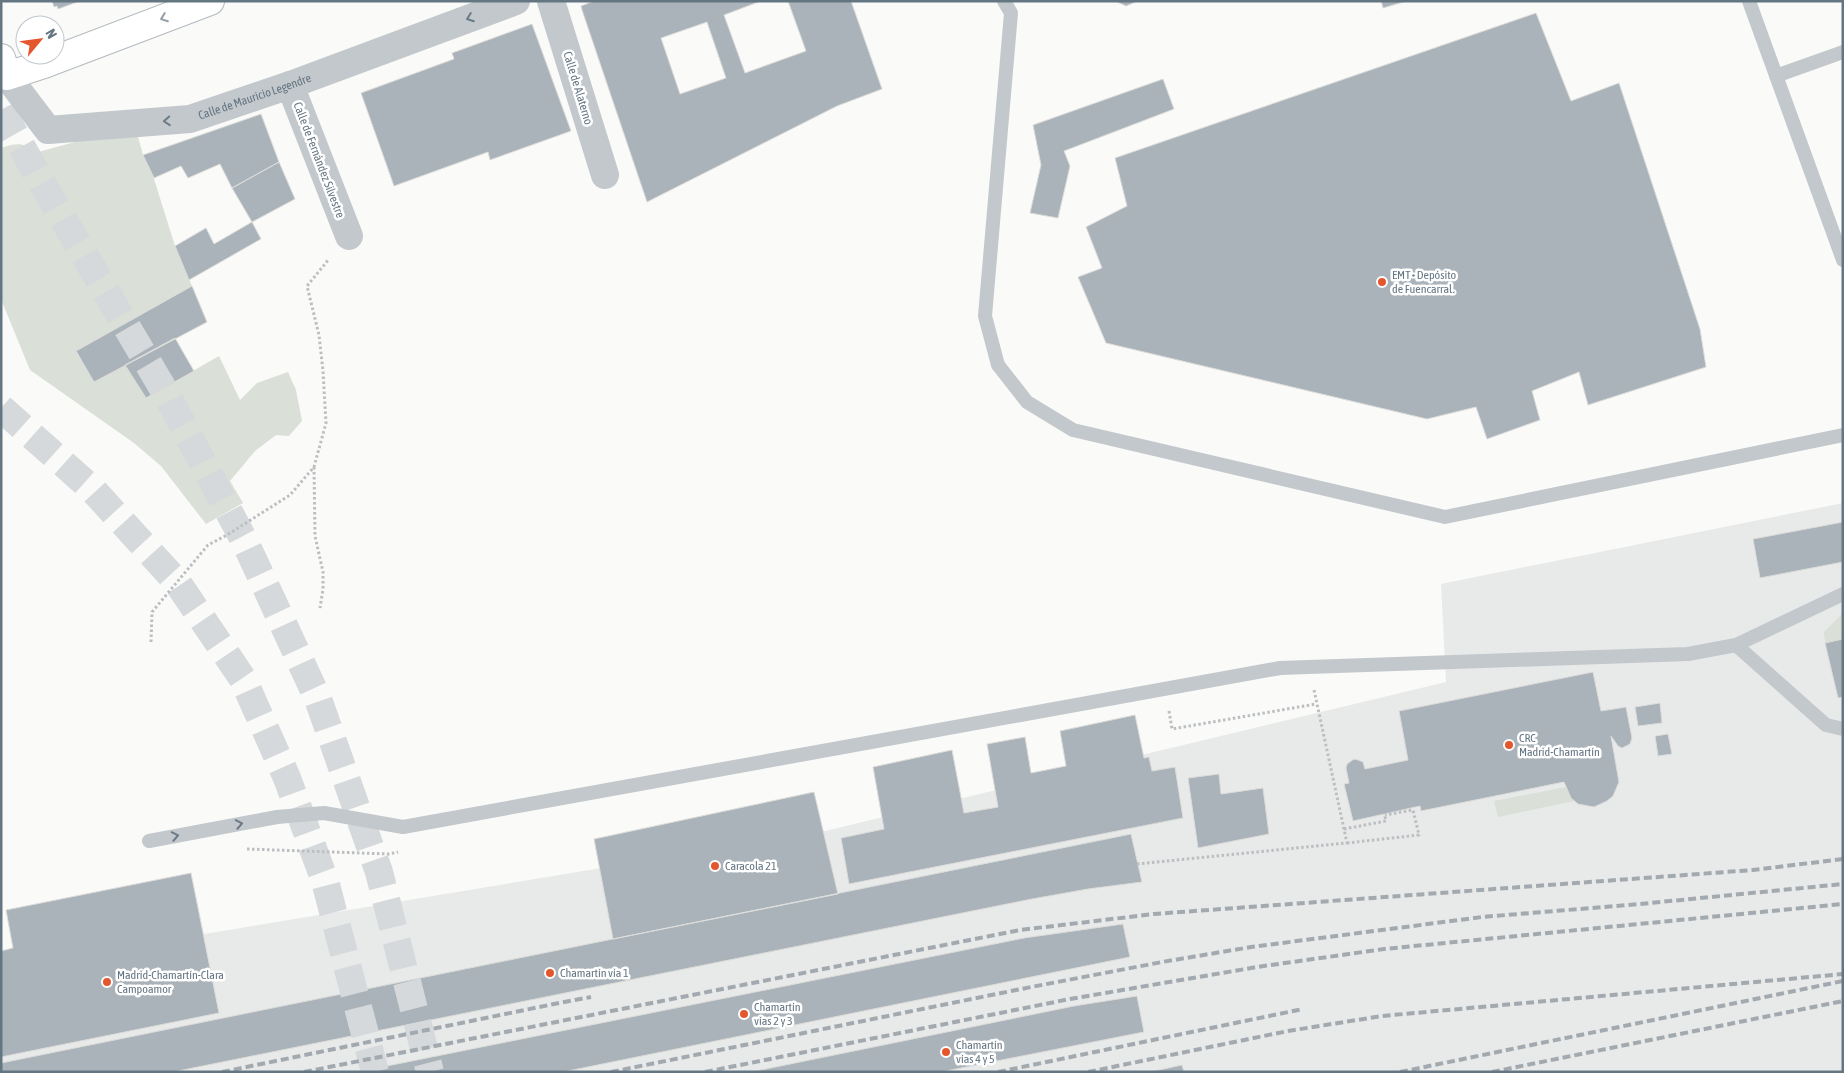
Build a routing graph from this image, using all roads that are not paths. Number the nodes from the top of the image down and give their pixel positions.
1 (210, 1) edge
2 (516, 1) edge
3 (551, 1) edge
4 (1004, 1) edge
5 (1749, 1) edge
6 (1843, 52) edge
7 (3, 71) edge
8 (1776, 76) junction
9 (290, 85) junction
10 (606, 175) dead end
11 (1838, 234) edge
12 (349, 236) road end
13 (1843, 260) edge
14 (1843, 435) edge
15 (1843, 594) edge
16 (1736, 645) junction
17 (1843, 729) edge
18 (149, 841) dead end

1 -> 7 street, Calle de Mauricio Legendre
2 -> 9 street, Calle de Mauricio Legendre
3 - 10 street, Calle de Alaterno
4 - 14 lane
5 - 8 lane
6 - 8 lane
9 -> 7 street, Calle de Mauricio Legendre
8 - 11 lane
9 - 12 street, Calle de Fernández Silvestre
11 - 13 lane
15 - 16 lane
16 - 17 lane
18 -> 16 lane

